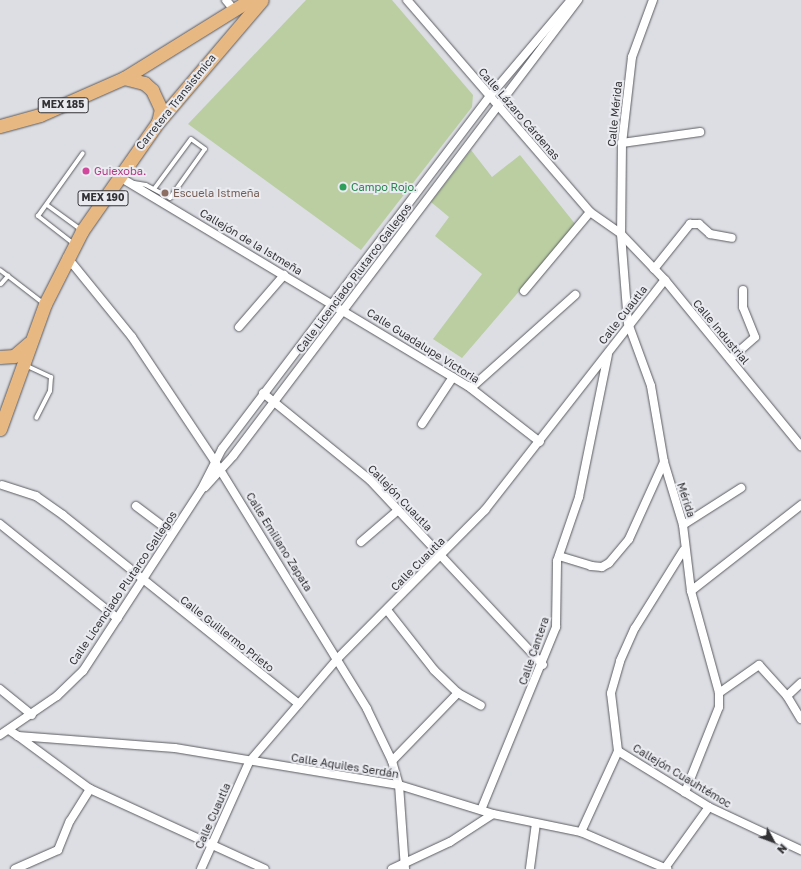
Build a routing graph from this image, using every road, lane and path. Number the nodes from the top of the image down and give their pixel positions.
1 (250, 0) edge
2 (262, 0) edge
3 (407, 0) edge
4 (572, 0) edge
5 (578, 0) edge
6 (653, 0) edge
7 (230, 5) edge
8 (124, 78) junction
9 (489, 97) junction
10 (498, 107) junction
11 (158, 122) junction
12 (0, 126) edge
13 (700, 132) dead end
14 (622, 143) junction
15 (83, 153) dead end
16 (118, 176) junction
17 (130, 182) junction
18 (154, 189) junction
19 (47, 205) junction
20 (590, 212) junction
21 (82, 231) junction
22 (382, 234) junction
23 (621, 234) junction
24 (732, 238) dead end
25 (393, 243) junction
26 (74, 245) junction
27 (67, 257) junction
28 (654, 269) junction
29 (0, 270) edge
30 (284, 275) junction
31 (8, 276) junction
32 (665, 280) junction
33 (1, 284) edge
34 (743, 290) dead end
35 (524, 291) dead end
36 (574, 295) dead end
37 (330, 302) junction
38 (45, 304) junction
39 (342, 310) junction
40 (628, 323) junction
41 (239, 327) dead end
42 (30, 343) junction
43 (609, 352) junction
44 (0, 357) edge
45 (730, 359) junction
46 (23, 364) junction
47 (453, 377) junction
48 (471, 388) junction
49 (263, 393) junction
50 (275, 402) junction
51 (36, 418) dead end
52 (422, 424) dead end
53 (0, 428) edge
54 (540, 442) junction
55 (801, 446) edge
56 (214, 460) junction
57 (664, 462) junction
58 (221, 471) junction
59 (2, 485) dead end
60 (741, 488) dead end
61 (201, 490) junction
62 (801, 505) edge
63 (136, 506) dead end
64 (397, 511) junction
65 (0, 524) edge
66 (682, 525) junction
67 (172, 533) junction
68 (361, 542) dead end
69 (683, 551) junction
70 (559, 556) junction
71 (441, 557) junction
72 (142, 582) junction
73 (691, 591) junction
74 (387, 610) junction
75 (118, 619) junction
76 (338, 658) junction
77 (543, 665) junction
78 (801, 683) edge
79 (0, 689) edge
80 (458, 694) junction
81 (719, 694) junction
82 (787, 696) junction
83 (299, 704) junction
84 (481, 706) dead end
85 (32, 715) junction
86 (801, 719) edge
87 (9, 730) junction
88 (0, 735) edge
89 (18, 736) junction
90 (618, 751) junction
91 (392, 761) junction
92 (249, 762) junction
93 (399, 785) junction
94 (90, 789) junction
95 (685, 792) junction
96 (709, 807) junction
97 (481, 810) junction
98 (493, 814) junction
99 (536, 823) junction
100 (581, 832) junction
101 (210, 846) junction
102 (801, 850) edge
103 (405, 867) edge
104 (17, 868) edge
105 (530, 868) edge
106 (663, 868) edge
107 (201, 869) edge
108 (265, 869) edge
109 (392, 869) edge

1 - 7 main road
2 - 11 main road, Carretera Transistmica / MEX 190
3 - 9 street, Calle Lázaro Cárdenas
4 - 9 street, Calle Licenciado Plutarco Gallegos
5 - 10 street, Calle Licenciado Plutarco Gallegos
6 - 14 street, Calle Mérida
7 - 8 main road
8 - 11 main road
8 - 12 main road, MEX 185
9 - 10 street, Calle Lázaro Cárdenas
9 - 22 street, Calle Licenciado Plutarco Gallegos
10 - 20 street, Calle Lázaro Cárdenas
10 - 25 street, Calle Licenciado Plutarco Gallegos
11 - 16 main road, Carretera Transistmica / MEX 190
13 - 14 street
14 - 23 street, Calle Mérida
15 - 19 lane
16 - 17 street, Callejón de la Istmeña
16 - 21 main road, Carretera Transistmica / MEX 190
17 - 18 lane
17 - 30 street, Callejón de la Istmeña
18 - 18 lane
19 - 21 lane
19 - 26 lane
20 - 23 street, Calle Lázaro Cárdenas
20 - 35 street
21 - 26 main road, Carretera Transistmica / MEX 190
22 - 25 street
22 - 37 street, Calle Licenciado Plutarco Gallegos
23 - 28 street, Calle Industrial
23 - 40 street, Mérida
24 - 28 street
25 - 39 street, Calle Licenciado Plutarco Gallegos
26 - 27 main road, Carretera Transistmica / MEX 190
27 - 38 main road, Carretera Transistmica / MEX 190
27 - 56 street, Calle Emiliano Zapata
28 - 32 street, Calle Industrial
29 - 31 lane
30 - 37 street, Callejón de la Istmeña
30 - 41 street
31 - 33 lane
31 - 38 lane
32 - 40 street, Calle Cuautla
32 - 45 street, Calle Industrial
34 - 45 street
36 - 48 street
37 - 39 street, Calle Guadalupe Victoria
37 - 49 street, Calle Licenciado Plutarco Gallegos
38 - 42 main road, Carretera Transistmica / MEX 190
39 - 47 street, Calle Guadalupe Victoria
39 - 50 street, Calle Licenciado Plutarco Gallegos
40 - 43 street, Calle Cuautla
40 - 57 street, Mérida
42 - 44 main road
42 - 46 main road, Carretera Transistmica / MEX 190
43 - 54 street, Calle Cuautla
43 - 70 street, Calle Cantera
45 - 55 street, Calle Industrial
46 - 51 lane
46 - 53 main road, Carretera Transistmica / MEX 190
47 - 48 street, Calle Guadalupe Victoria
47 - 52 street
48 - 54 street, Calle Guadalupe Victoria
49 - 50 street, Callejón Cuautla
49 - 56 street, Calle Licenciado Plutarco Gallegos
50 - 58 street, Calle Licenciado Plutarco Gallegos
50 - 64 street, Callejón Cuautla
54 - 71 street, Calle Cuautla
56 - 58 street, Calle Emiliano Zapata
56 - 61 street, Calle Licenciado Plutarco Gallegos
57 - 66 street, Mérida
57 - 70 street
58 - 61 street, Calle Licenciado Plutarco Gallegos
58 - 76 street, Calle Emiliano Zapata
59 - 72 street, Calle Guillermo Prieto
60 - 66 street
61 - 67 street, Calle Licenciado Plutarco Gallegos
62 - 73 street
63 - 67 street
64 - 68 street
64 - 71 street, Callejón Cuautla
65 - 75 street
66 - 69 street, Mérida
67 - 72 street, Calle Licenciado Plutarco Gallegos
69 - 73 street, Mérida
69 - 90 street, Callejón Cuauhtémoc
70 - 77 street, Calle Cantera
71 - 74 street, Calle Cuautla
71 - 77 street, Callejón Cuautla
72 - 75 street, Calle Licenciado Plutarco Gallegos
72 - 83 street, Calle Guillermo Prieto
73 - 81 street, Mérida
74 - 76 street, Calle Cuautla
74 - 80 street
75 - 85 street, Calle Licenciado Plutarco Gallegos
76 - 83 street, Calle Cuautla
76 - 91 street, Calle Emiliano Zapata
77 - 97 street, Calle Cantera
78 - 82 street
79 - 85 street
80 - 84 street
80 - 91 street
81 - 82 street
81 - 95 street, Mérida
82 - 86 street
83 - 92 street, Calle Cuautla
85 - 87 street, Calle Licenciado Plutarco Gallegos
87 - 88 street, Calle Licenciado Plutarco Gallegos
87 - 89 street, Calle Aquiles Serdán
89 - 92 street, Calle Aquiles Serdán
89 - 94 street
90 - 95 street, Callejón Cuauhtémoc
90 - 100 street, Callejón Cuauhtémoc
91 - 93 street, Calle Emiliano Zapata
92 - 93 street, Calle Aquiles Serdán
92 - 101 street, Calle Cuautla
93 - 97 street, Calle Aquiles Serdán
93 - 103 street, Calle Emiliano Zapata
94 - 101 street
94 - 104 street
95 - 96 street, Callejón Cuauhtémoc
96 - 102 street, Callejón Cuauhtémoc
96 - 106 street
97 - 98 street, Calle Aquiles Serdán
98 - 99 street, Calle Aquiles Serdán
98 - 103 street
99 - 100 street, Calle Aquiles Serdán
99 - 105 street
100 - 106 street, Calle Aquiles Serdán
101 - 107 street, Calle Cuautla
101 - 108 street
103 - 109 street

